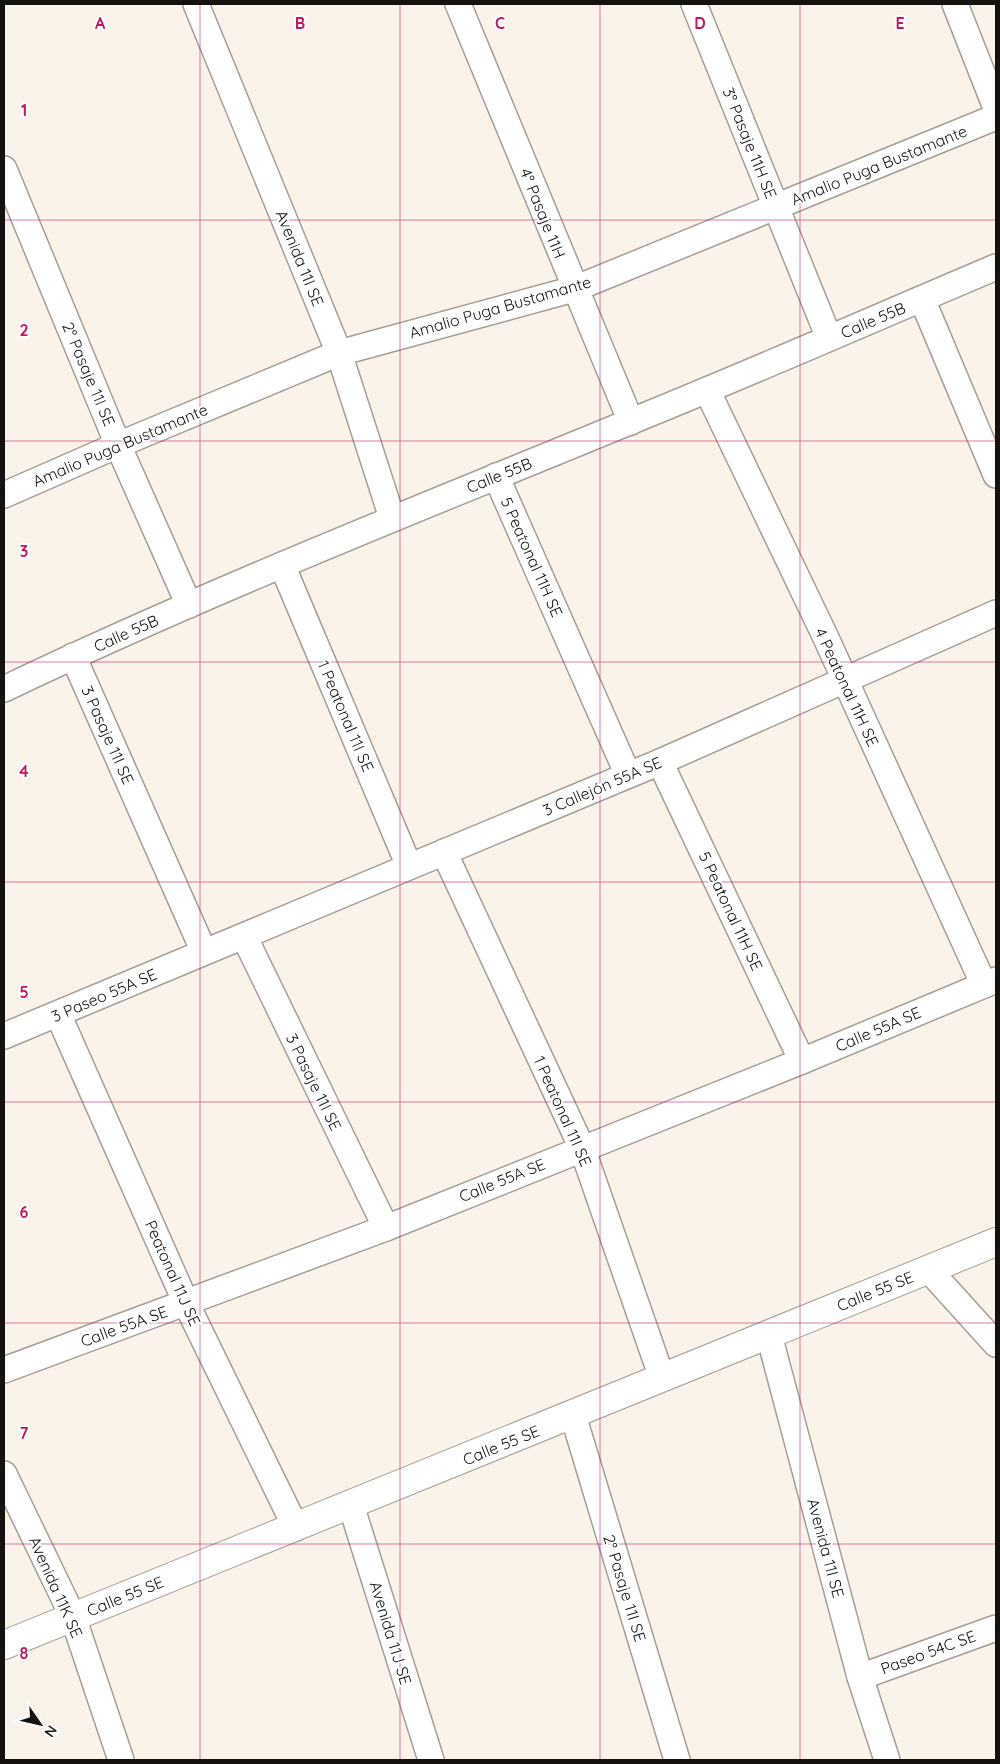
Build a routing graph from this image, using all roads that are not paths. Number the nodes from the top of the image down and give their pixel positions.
1 (196, 4) edge
2 (458, 4) edge
3 (694, 4) edge
4 (955, 4) edge
5 (996, 108) edge
6 (996, 117) edge
7 (4, 169) edge
8 (775, 207) junction
9 (996, 267) edge
10 (574, 289) junction
11 (922, 299) junction
12 (829, 338) junction
13 (339, 353) junction
14 (707, 390) junction
15 (631, 422) junction
16 (118, 445) junction
17 (996, 475) edge
18 (496, 476) junction
19 (4, 495) edge
20 (392, 518) junction
21 (282, 565) junction
22 (189, 605) junction
23 (996, 612) edge
24 (73, 656) junction
25 (845, 680) junction
26 (4, 689) edge
27 (660, 762) junction
28 (628, 775) junction
29 (444, 852) junction
30 (409, 866) junction
31 (244, 936) junction
32 (204, 952) junction
33 (990, 983) edge
34 (58, 1014) junction
35 (4, 1036) edge
36 (802, 1061) junction
37 (582, 1148) junction
38 (386, 1228) junction
39 (996, 1242) edge
40 (929, 1270) junction
41 (186, 1303) junction
42 (769, 1335) junction
43 (996, 1344) edge
44 (4, 1370) edge
45 (662, 1378) junction
46 (573, 1415) junction
47 (4, 1474) edge
48 (351, 1505) junction
49 (296, 1528) junction
50 (73, 1617) junction
51 (996, 1628) edge
52 (4, 1645) edge
53 (860, 1677) junction
54 (121, 1760) edge
55 (431, 1760) edge
56 (677, 1760) edge
57 (887, 1760) edge

1 - 13 street, Avenida 11I SE
2 - 10 street, 4° Pasaje 11H
3 - 8 street, 3° Pasaje 11H SE
4 - 5 street
6 - 8 street, Amalio Puga Bustamante
7 - 16 street, 2° Pasaje 11I SE
8 - 10 street, Amalio Puga Bustamante
8 - 12 street, 3° Pasaje 11H SE
9 - 11 street, Calle 55B
10 - 13 street, Amalio Puga Bustamante
10 - 15 street, 4° Pasaje 11H
11 - 12 street, Calle 55B
11 - 17 street
12 - 14 street, Calle 55B
13 - 16 street, Amalio Puga Bustamante
13 - 20 street, Avenida 11I SE
14 - 15 street, Calle 55B
14 - 25 street, 4 Peatonal 11H SE
15 - 18 street, Calle 55B
16 - 19 street, Amalio Puga Bustamante
16 - 22 street, 2° Pasaje 11I SE
18 - 20 street, Calle 55B
18 - 28 street, 5 Peatonal 11H SE
20 - 21 street, Calle 55B
21 - 22 street, Calle 55B
21 - 30 street, 1 Peatonal 11I SE
22 - 24 street, Calle 55B
23 - 25 street, 3 Callejón 55A SE
24 - 26 street, Calle 55B
24 - 32 street, 3 Pasaje 11I SE
25 - 27 street, 3 Callejón 55A SE
25 - 33 street, 4 Peatonal 11H SE
27 - 28 street, 3 Callejón 55A SE
27 - 36 street, 5 Peatonal 11H SE
28 - 29 street, 3 Callejón 55A SE
29 - 30 street, 3 Callejón 55A SE
29 - 37 street, 1 Peatonal 11I SE
30 - 31 street, 3 Callejón 55A SE
31 - 32 street, 3 Callejón 55A SE
31 - 38 street, 3 Pasaje 11I SE
32 - 34 street, 3 Paseo 55A SE
33 - 36 street, Calle 55A SE
34 - 35 street, 3 Paseo 55A SE
34 - 41 street, Peatonal 11J SE
36 - 37 street, Calle 55A SE
37 - 38 street, Calle 55A SE
37 - 45 street, 1 Peatonal 11I SE
38 - 41 street, Calle 55A SE
39 - 40 street, Calle 55 SE
40 - 42 street, Calle 55 SE
40 - 43 street
41 - 44 street, Calle 55A SE
41 - 49 street, Peatonal 11J SE
42 - 45 street, Calle 55 SE
42 - 53 street, Avenida 11I SE
45 - 46 street, Calle 55 SE
46 - 48 street, Calle 55 SE
46 - 56 street, 2° Pasaje 11I SE
47 - 50 street, Avenida 11K SE
48 - 49 street, Calle 55 SE
48 - 55 street, Avenida 11J SE
49 - 50 street, Calle 55 SE
50 - 52 street, Calle 55 SE
50 - 54 street, Avenida 11K SE
51 - 53 street, Paseo 54C SE
53 - 57 street, Avenida 11I SE

